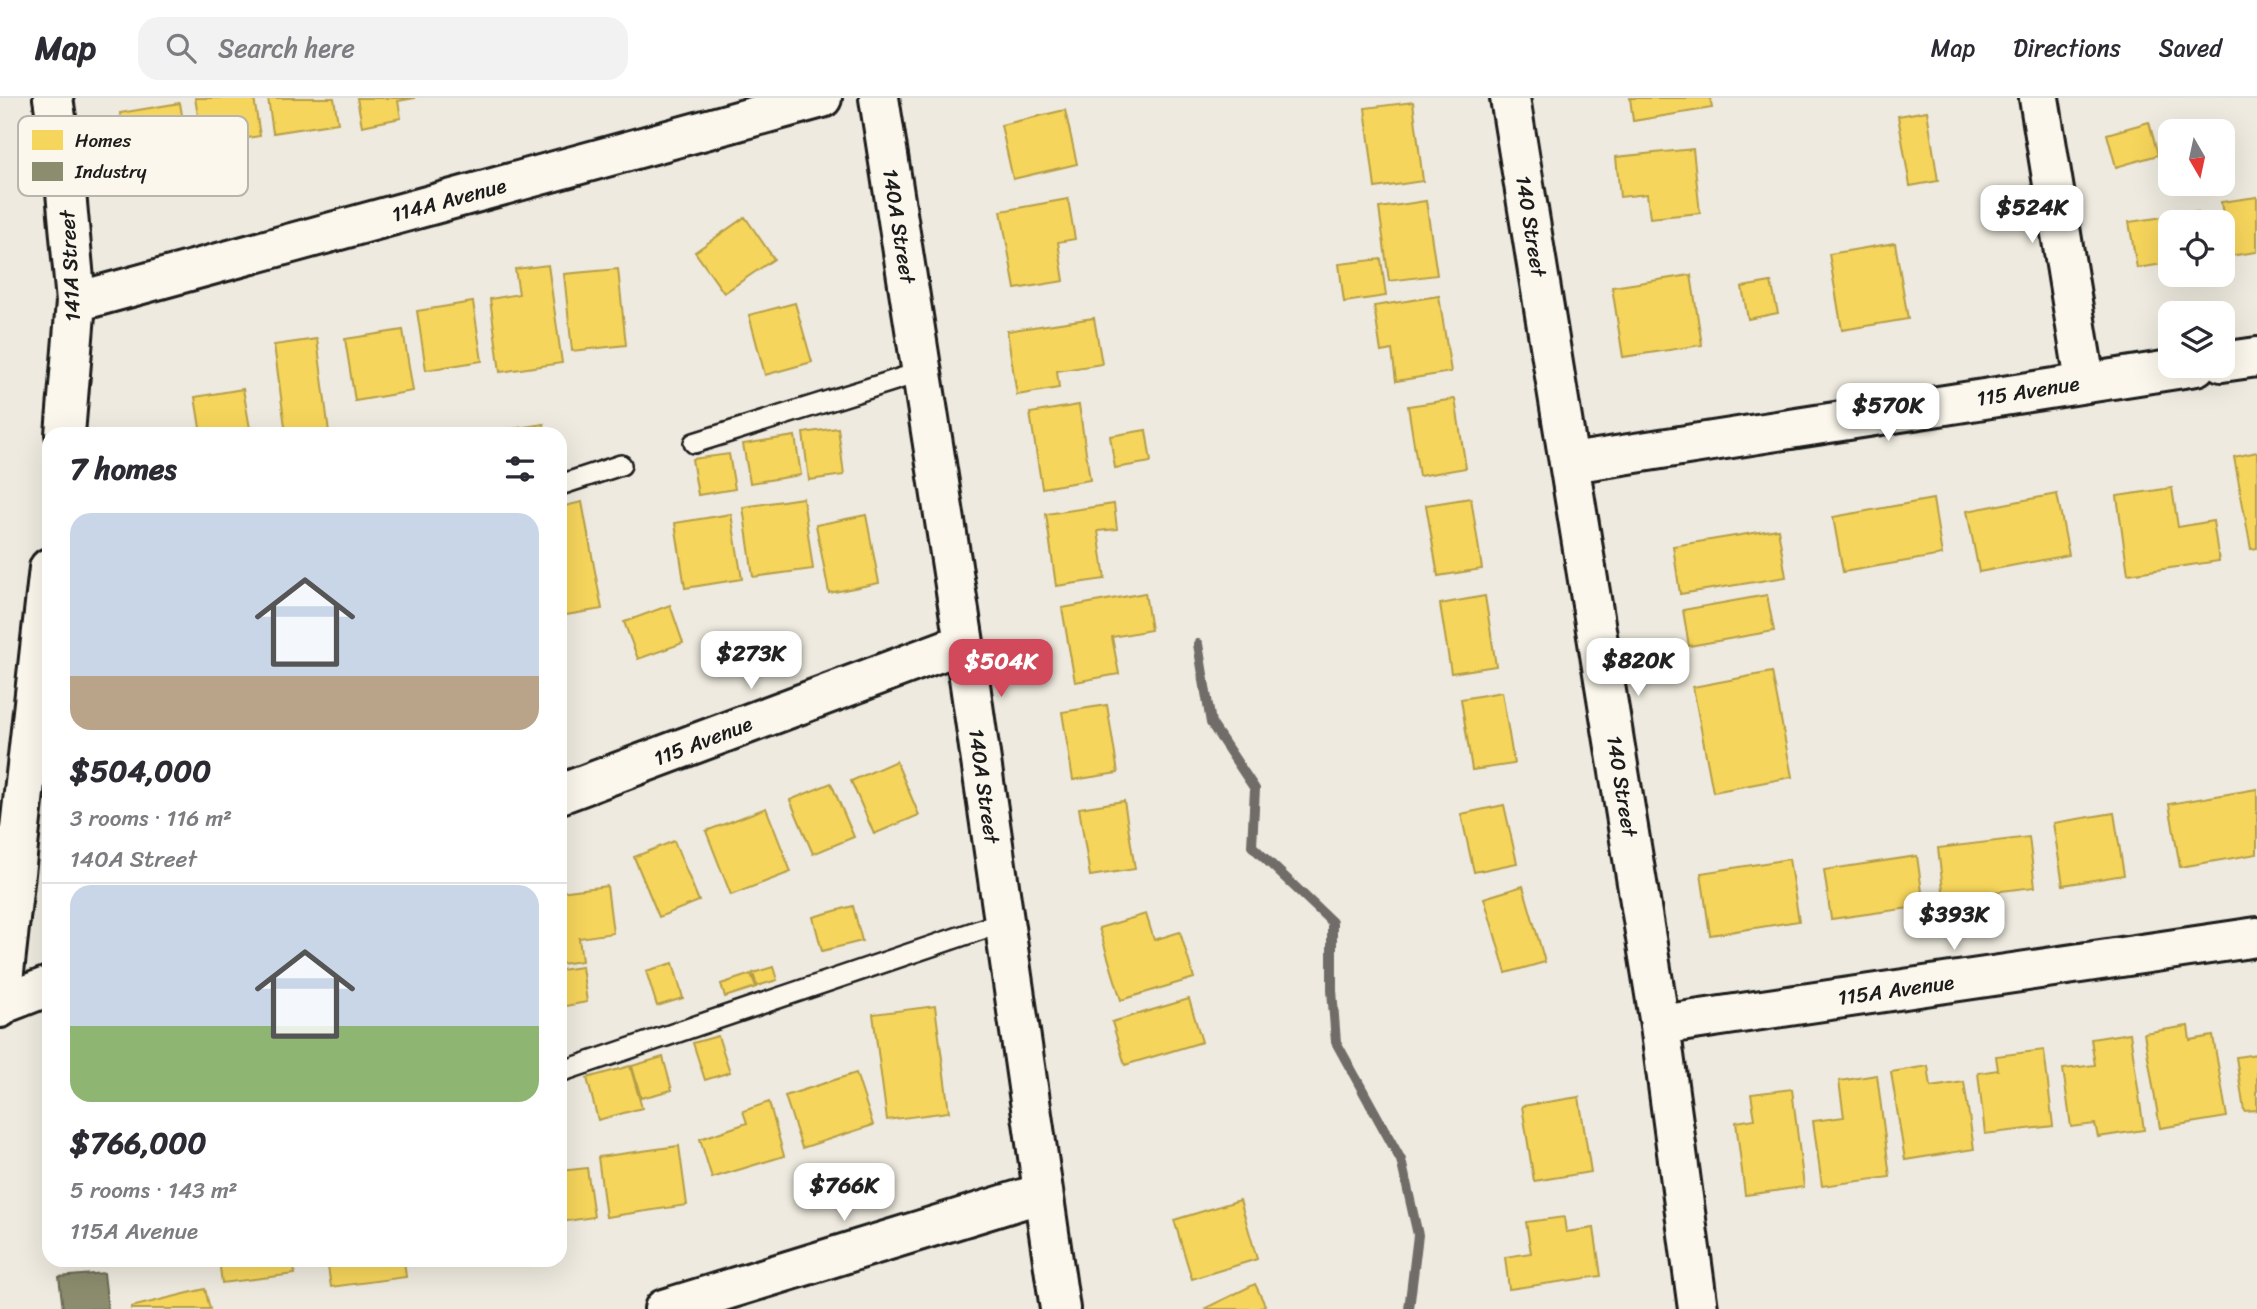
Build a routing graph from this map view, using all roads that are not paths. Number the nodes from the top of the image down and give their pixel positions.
1 (53, 98) edge
2 (822, 98) edge
3 (879, 98) edge
4 (1510, 98) edge
5 (2039, 98) edge
6 (56, 116) edge
7 (66, 196) edge
8 (76, 302) junction
9 (2257, 357) edge
10 (2235, 360) edge
11 (2158, 371) edge
12 (920, 372) junction
13 (2085, 382) junction
14 (66, 427) edge
15 (694, 443) dead end
16 (1570, 463) junction
17 (621, 466) dead end
18 (567, 483) edge
19 (964, 643) junction
20 (42, 658) edge
21 (567, 791) edge
22 (1003, 922) junction
23 (2257, 937) edge
24 (42, 989) edge
25 (0, 1006) edge
26 (1660, 1026) junction
27 (567, 1070) edge
28 (1042, 1193) junction
29 (664, 1309) edge
30 (1060, 1309) edge
31 (1698, 1309) edge

1 - 6 street, 141A Street
2 - 8 street, 114A Avenue
3 - 12 street, 140A Street
4 - 16 street, 140 Street
5 - 13 street
7 - 8 street, 141A Street
8 - 14 street, 141A Street
9 - 10 street
11 - 13 street, 115 Avenue
12 - 15 lane
12 - 19 street, 140A Street
13 - 16 street, 115 Avenue
16 - 26 street, 140 Street
17 - 18 lane
19 - 21 street, 115 Avenue
19 - 22 street, 140A Street
20 - 25 street
22 - 27 lane
22 - 28 street, 140A Street
23 - 26 street, 115A Avenue
24 - 25 street
26 - 31 street, 140 Street
28 - 29 street
28 - 30 street, 140A Street

